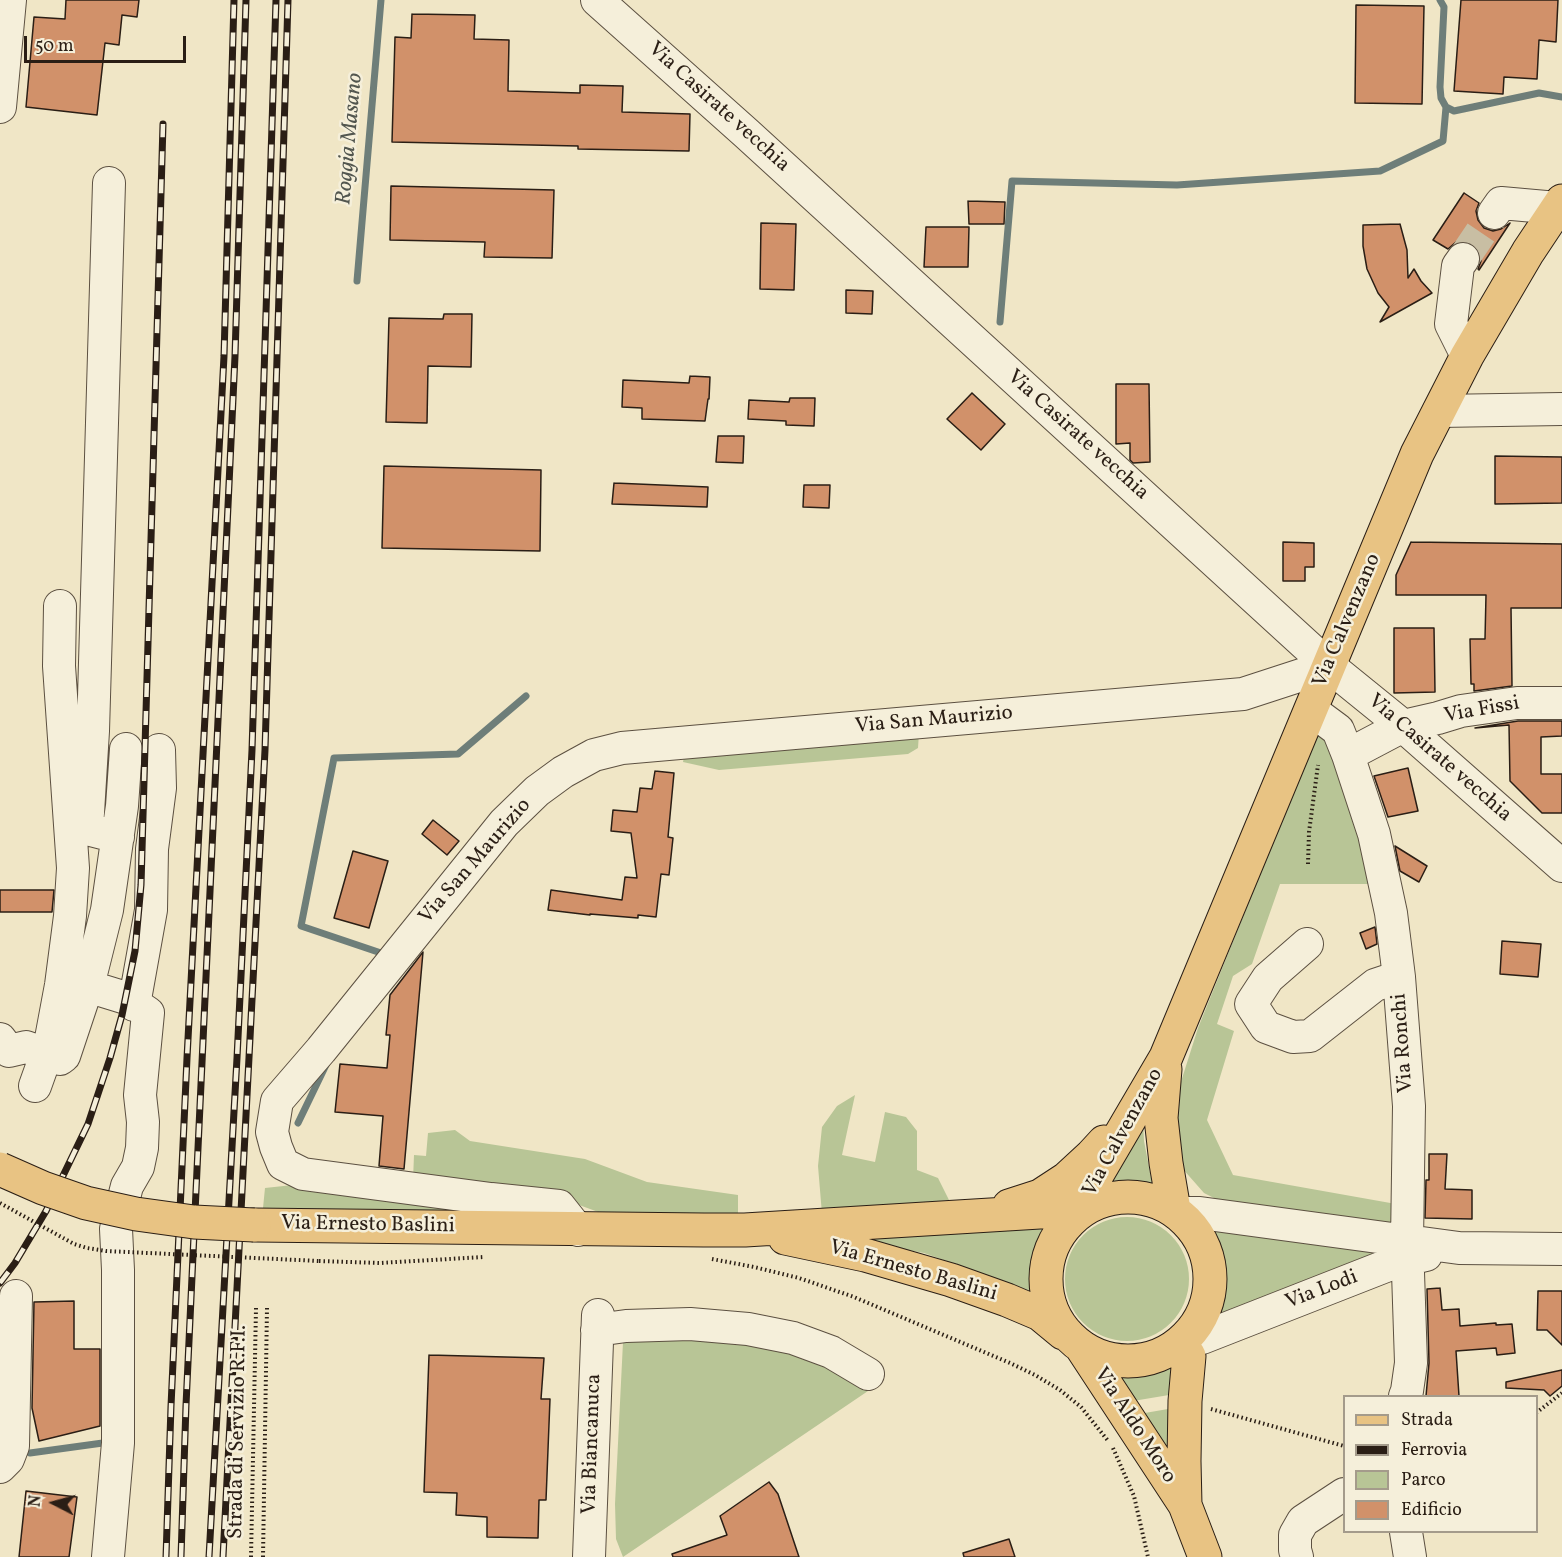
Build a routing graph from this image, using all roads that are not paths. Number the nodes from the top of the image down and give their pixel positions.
1 (10, 0) edge
2 (597, 0) edge
3 (0, 107) edge
4 (1560, 205) edge
5 (1494, 213) tunnel mouth
6 (1463, 260) tunnel mouth
7 (1467, 356) junction
8 (1562, 409) edge
9 (1439, 411) junction
10 (60, 606) dead end
11 (1329, 666) junction
12 (1562, 703) edge
13 (1311, 710) junction
14 (73, 725) junction
15 (1403, 726) junction
16 (126, 749) dead end
17 (159, 750) dead end
18 (1334, 758) junction
19 (118, 837) junction
20 (1562, 866) edge
21 (1307, 944) dead end
22 (1399, 977) junction
23 (87, 986) junction
24 (134, 1005) junction
25 (4, 1045) edge
26 (47, 1054) junction
27 (1166, 1057) junction
28 (35, 1086) dead end
29 (1143, 1098) junction
30 (0, 1169) edge
31 (1079, 1212) junction
32 (1176, 1212) junction
33 (985, 1215) junction
34 (578, 1230) junction
35 (745, 1230) junction
36 (1562, 1249) edge
37 (1408, 1251) junction
38 (16, 1296) dead end
39 (1184, 1339) junction
40 (1076, 1343) junction
41 (868, 1374) dead end
42 (1405, 1395) edge
43 (0, 1467) edge
44 (1343, 1495) edge
45 (1185, 1505) junction
46 (1406, 1533) edge
47 (108, 1557) edge
48 (589, 1557) edge
49 (1205, 1557) edge
50 (1297, 1557) edge
51 (1410, 1557) edge

1 - 3 street
2 - 11 street, Via Casirate vecchia
4 - 5 street
4 - 7 main road, Via Calvenzano
6 - 7 street
7 - 9 main road, Via Calvenzano
8 - 9 street
9 - 11 main road, Via Calvenzano
10 - 14 street
11 - 13 main road, Via Calvenzano
11 - 15 street, Via Casirate vecchia
11 - 34 street, Via San Maurizio
12 - 15 street, Via Fissi
13 - 18 street, Via Ronchi
13 - 27 main road, Via Calvenzano
14 - 19 street
14 - 26 street
15 - 18 street, Via Fissi
15 - 20 street, Via Casirate vecchia
16 - 19 street
17 - 24 street
18 - 22 street, Via Ronchi
19 - 23 street
21 - 22 street
22 - 37 street, Via Ronchi
23 - 24 street
23 - 26 street
24 - 47 street
25 - 26 street
26 - 28 street
27 - 29 main road, Via Calvenzano
27 - 32 main road, Via Calvenzano
29 - 31 main road, Via Calvenzano
29 - 33 main road
30 - 34 main road, Via Ernesto Baslini, bridge
31 - 32 main road
31 - 33 main road, Via Ernesto Baslini
31 - 40 main road
32 - 37 street, Via Lodi
32 - 39 main road
33 - 35 main road, Via Ernesto Baslini
34 - 35 main road, Via Ernesto Baslini
35 - 40 main road, Via Ernesto Baslini
36 - 37 street, Via Lodi
37 - 39 street, Via Lodi
37 - 42 street, Via Ronchi
38 - 43 street
39 - 40 main road
39 - 45 main road, Via Aldo Moro
40 - 45 main road, Via Aldo Moro
41 - 48 street, Via Biancanuca
44 - 50 street
45 - 49 main road, Via Aldo Moro
46 - 51 street

